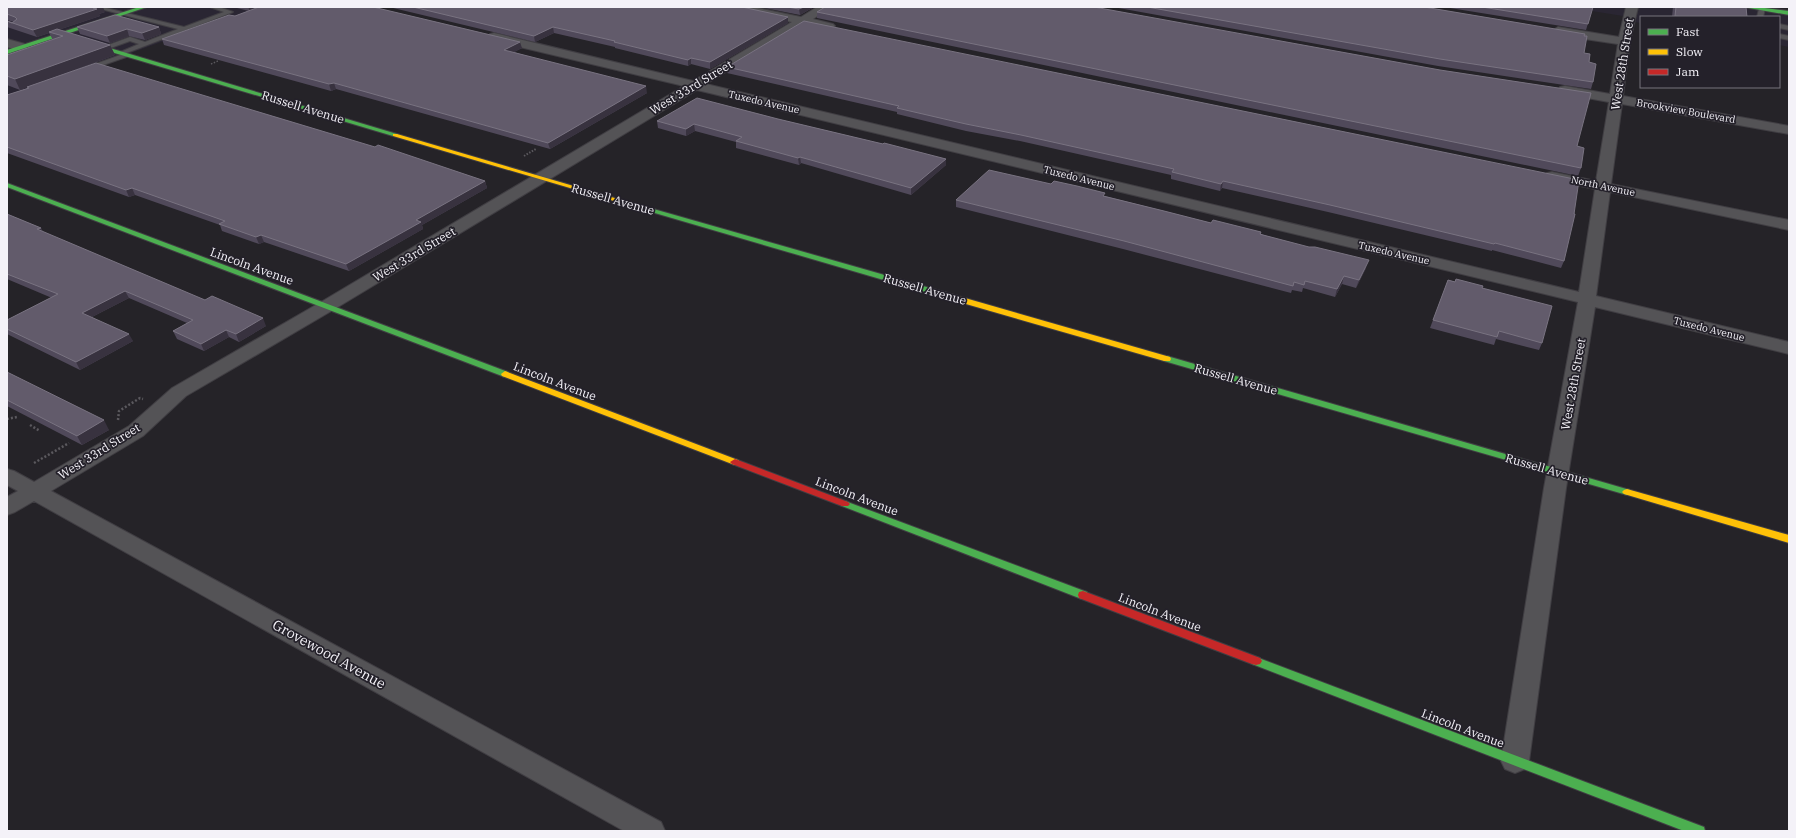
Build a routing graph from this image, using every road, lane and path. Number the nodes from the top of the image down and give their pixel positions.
1 (96, 7) edge
2 (144, 7) edge
3 (213, 7) edge
4 (736, 7) edge
5 (825, 7) edge
6 (1632, 7) edge
7 (1746, 7) edge
8 (1761, 13) edge
9 (1789, 13) edge
10 (123, 14) junction
11 (802, 21) junction
12 (1545, 28) edge
13 (184, 29) junction
14 (841, 29) edge
15 (478, 33) edge
16 (61, 34) junction
17 (1624, 41) junction
18 (7, 42) edge
19 (146, 44) junction
20 (21, 47) junction
21 (105, 48) junction
22 (7, 52) edge
23 (124, 54) junction
24 (84, 70) edge
25 (695, 85) junction
26 (1552, 88) edge
27 (1616, 98) junction
28 (1789, 130) edge
29 (536, 149) edge
30 (523, 156) dead end
31 (1540, 173) edge
32 (540, 178) junction
33 (7, 185) edge
34 (1603, 186) junction
35 (1789, 225) edge
36 (1587, 299) junction
37 (327, 306) junction
38 (1789, 348) edge
39 (17, 417) edge
40 (7, 418) edge
41 (30, 425) dead end
42 (40, 431) dead end
43 (68, 443) edge
44 (34, 463) dead end
45 (1557, 472) junction
46 (7, 476) edge
47 (34, 491) junction
48 (7, 507) edge
49 (1789, 539) edge
50 (1515, 761) junction
51 (651, 831) edge
52 (1699, 831) edge

1 - 10 lane
2 - 10 street
3 - 13 lane
4 - 11 street
5 - 11 street, West 33rd Street
6 - 17 street, West 28th Street
7 - 8 street
8 - 9 street
10 - 13 lane
10 - 16 street
11 - 14 street
11 - 25 street, West 33rd Street
12 - 17 street
13 - 19 lane
15 - 25 street, Tuxedo Avenue
16 - 20 street
16 - 21 street, Russell Avenue
17 - 27 street, West 28th Street
18 - 20 street
19 - 21 lane
19 - 23 lane
20 - 22 street
21 - 23 street, Russell Avenue
23 - 24 lane
23 - 32 street, Russell Avenue
25 - 32 street, West 33rd Street
25 - 36 street, Tuxedo Avenue
26 - 27 street, Brookview Boulevard
27 - 28 street, Brookview Boulevard
27 - 34 street, West 28th Street
29 - 30 path
31 - 34 street, North Avenue
32 - 37 street, West 33rd Street
32 - 45 street, Russell Avenue
33 - 37 street, Lincoln Avenue
34 - 35 street, North Avenue
34 - 36 street, West 28th Street
36 - 38 street, Tuxedo Avenue
36 - 45 street, West 28th Street
37 - 47 street, West 33rd Street
37 - 50 street, Lincoln Avenue
39 - 40 path
41 - 42 path
43 - 44 path
45 - 49 street, Russell Avenue
45 - 50 street, West 28th Street
46 - 47 street, Grovewood Avenue
47 - 48 street, West 33rd Street
47 - 51 street, Grovewood Avenue
50 - 52 street, Lincoln Avenue

